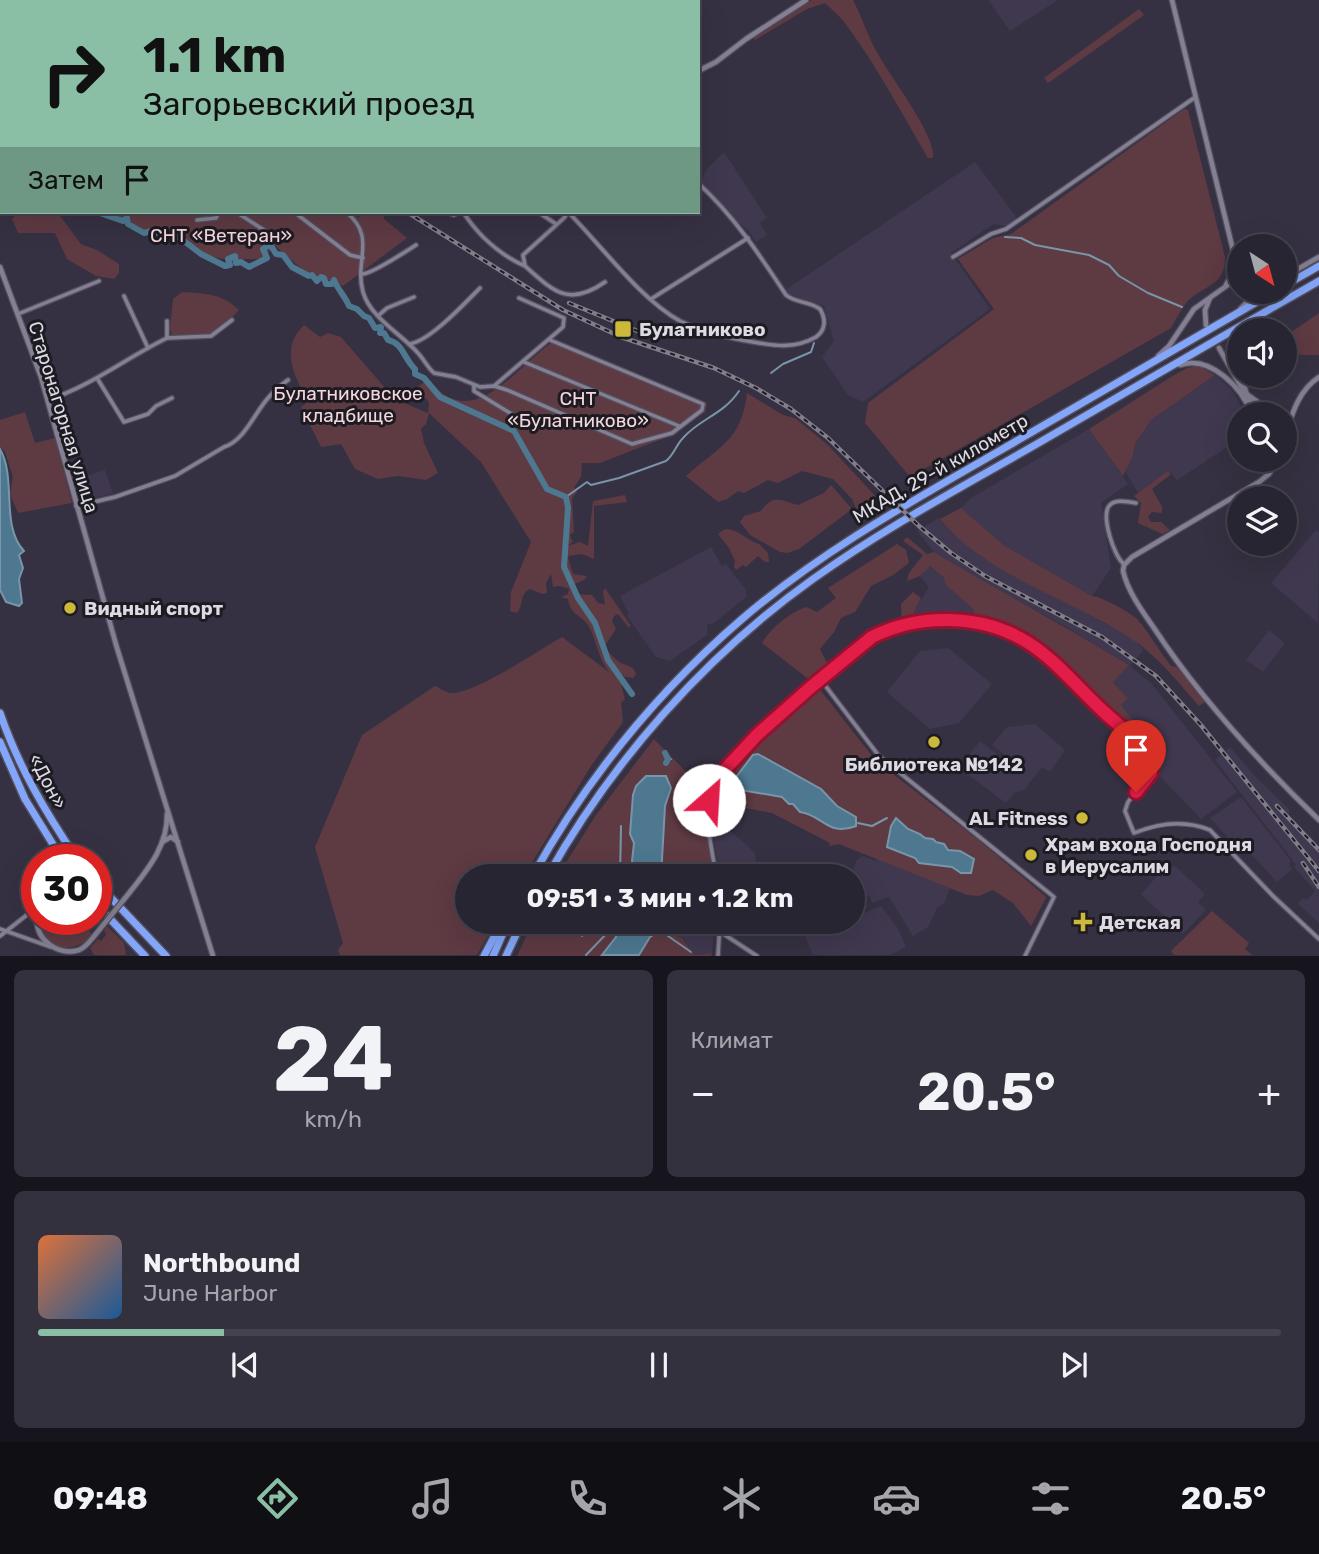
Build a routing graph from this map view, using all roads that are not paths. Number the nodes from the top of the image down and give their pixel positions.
1 (806, 0) edge
2 (1172, 0) edge
3 (700, 70) edge
4 (1194, 98) junction
5 (700, 185) edge
6 (218, 214) edge
7 (239, 214) edge
8 (297, 214) edge
9 (348, 214) edge
10 (459, 214) edge
11 (541, 214) edge
12 (567, 214) edge
13 (570, 214) edge
14 (197, 220) dead end
15 (555, 224) junction
16 (264, 230) dead end
17 (1229, 234) edge
18 (748, 237) junction
19 (416, 246) dead end
20 (953, 257) dead end
21 (1319, 257) edge
22 (363, 258) junction
23 (525, 266) junction
24 (1319, 266) edge
25 (0, 267) edge
26 (1297, 270) edge
27 (362, 274) junction
28 (1297, 279) edge
29 (99, 281) dead end
30 (1319, 281) edge
31 (605, 282) dead end
32 (1226, 285) edge
33 (480, 288) dead end
34 (1216, 292) junction
35 (124, 296) dead end
36 (414, 297) dead end
37 (519, 298) dead end
38 (651, 299) junction
39 (1245, 304) edge
40 (1251, 304) edge
41 (1275, 306) junction
42 (18, 314) junction
43 (379, 315) junction
44 (1260, 318) edge
45 (232, 320) dead end
46 (167, 321) dead end
47 (1210, 326) junction
48 (167, 338) junction
49 (550, 340) junction
50 (409, 344) junction
51 (148, 348) junction
52 (1219, 348) dead end
53 (524, 362) junction
54 (1227, 362) edge
55 (1146, 366) junction
56 (1153, 377) junction
57 (1319, 377) edge
58 (97, 378) junction
59 (288, 380) dead end
60 (474, 385) junction
61 (494, 386) junction
62 (1243, 388) edge
63 (1245, 388) edge
64 (1248, 395) junction
65 (172, 398) dead end
66 (48, 400) junction
67 (1246, 402) edge
68 (1250, 402) edge
69 (1258, 402) edge
70 (1296, 402) edge
71 (523, 421) dead end
72 (680, 426) junction
73 (1270, 472) edge
74 (1136, 503) dead end
75 (76, 506) junction
76 (1123, 563) junction
77 (820, 679) junction
78 (0, 713) edge
79 (0, 742) edge
80 (166, 806) junction
81 (1319, 820) edge
82 (167, 821) junction
83 (174, 829) junction
84 (162, 842) junction
85 (178, 842) junction
86 (53, 844) edge
87 (67, 844) edge
88 (538, 864) edge
89 (555, 864) edge
90 (714, 864) edge
91 (112, 900) edge
92 (21, 920) edge
93 (112, 922) edge
94 (0, 929) edge
95 (7, 932) junction
96 (496, 934) edge
97 (503, 934) edge
98 (516, 934) edge
99 (719, 934) edge
100 (725, 934) edge
101 (41, 935) edge
102 (0, 936) edge
103 (729, 936) junction
104 (1319, 939) edge
105 (719, 943) junction
106 (51, 947) junction
107 (145, 956) edge
108 (166, 956) edge
109 (213, 956) edge
110 (484, 956) edge
111 (493, 956) edge
112 (506, 956) edge
113 (718, 956) edge
114 (757, 956) edge
115 (1025, 956) edge

1 - 3 street
2 - 4 street
4 - 17 street
4 - 20 street
5 - 18 street
6 - 14 street
7 - 16 street
8 - 22 street
9 - 22 street
10 - 23 street
11 - 15 street
12 - 15 street
13 - 38 street
15 - 23 street
18 - 38 street
18 - 38 street
19 - 27 street
21 - 26 street
22 - 27 street
23 - 31 street
24 - 28 highway
25 - 42 street, Старонагорная улица
27 - 43 street
29 - 42 street
30 - 41 highway, МКАД, 29-й километр
32 - 34 street
33 - 50 street
34 - 47 street
34 - 55 street
35 - 51 street
36 - 43 street
37 - 49 street
39 - 47 street
40 - 47 highway, МКАД, 29-й километр
41 - 44 street
41 - 56 highway, МКАД, 29-й километр
42 - 66 street, Старонагорная улица
43 - 50 street
45 - 48 street
46 - 48 street
47 - 55 highway, МКАД, 29-й километр
48 - 51 street
49 - 53 street
49 - 72 street
50 - 60 street
51 - 58 street
52 - 54 street
53 - 61 street
53 - 72 street
55 - 88 highway, МКАД, 29-й километр
56 - 67 street
56 - 89 highway, МКАД, 29-й километр
57 - 70 street
58 - 65 street
58 - 66 street
59 - 75 street
60 - 61 street
60 - 71 street
61 - 72 street
62 - 64 street
63 - 64 street
64 - 68 street
64 - 69 street
66 - 75 street, Старонагорная улица
73 - 76 street
74 - 76 street
75 - 80 street, Старонагорная улица
76 - 81 street
77 - 90 street
77 - 104 street
77 - 115 street
78 - 87 highway, «Дон»
79 - 86 highway, «Дон»
80 - 82 street
80 - 83 street
82 - 83 street
82 - 84 street
83 - 85 street
84 - 85 street
84 - 106 street, bridge
85 - 109 street
91 - 108 highway
92 - 95 street
93 - 107 highway
94 - 95 street
95 - 102 street
95 - 106 street
96 - 110 highway
97 - 111 highway
98 - 112 highway
99 - 105 street
100 - 103 street
101 - 106 street
103 - 105 street
103 - 114 street
105 - 113 street

